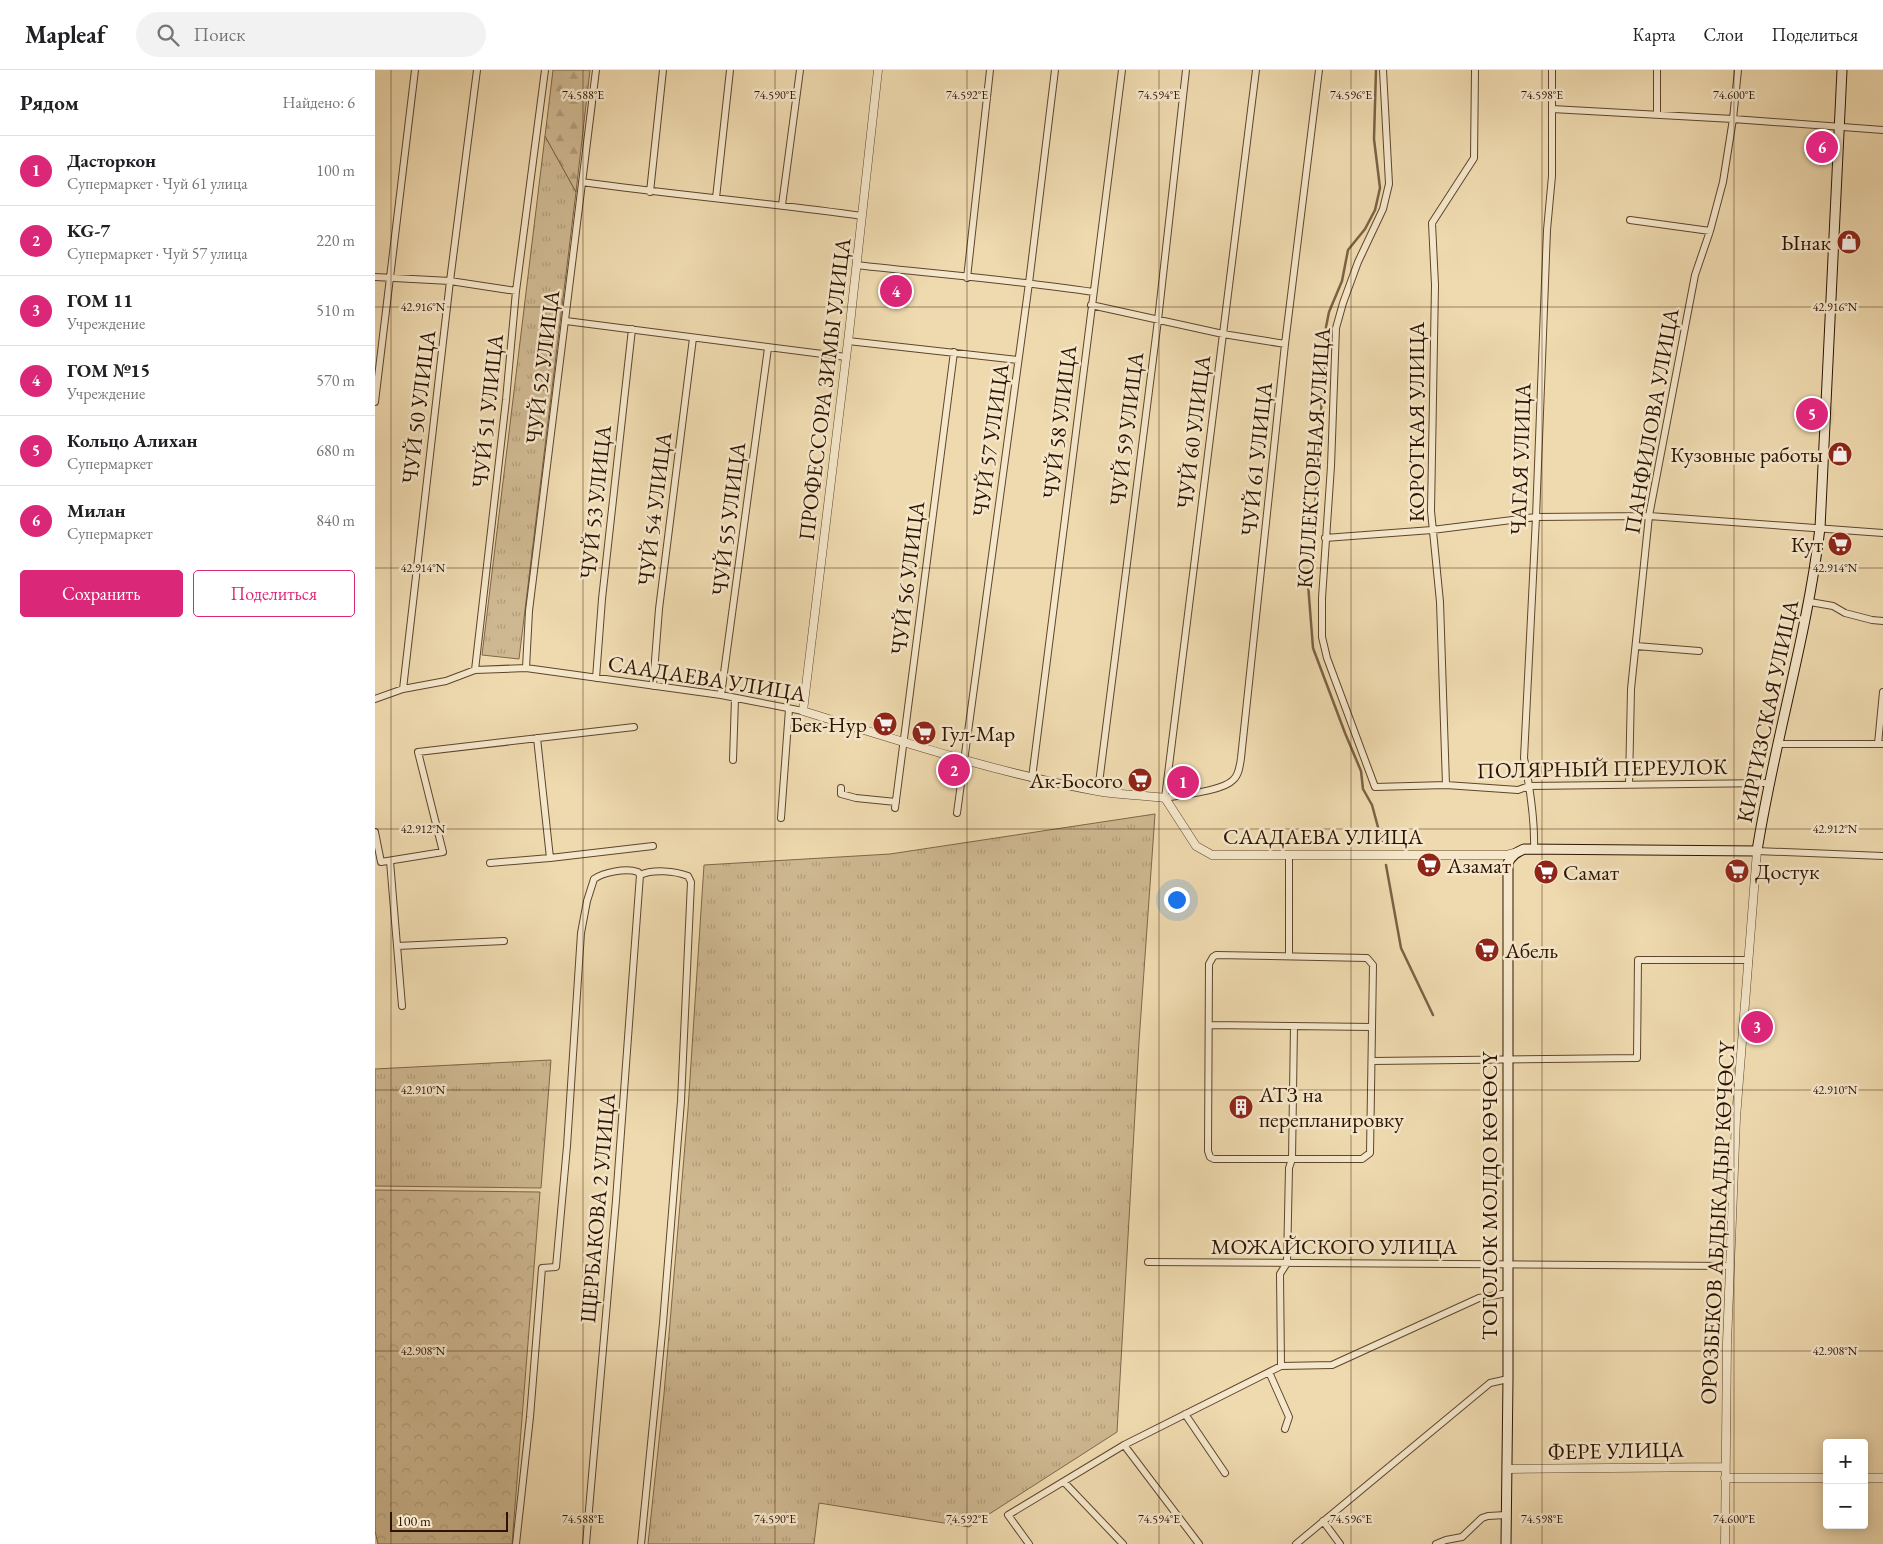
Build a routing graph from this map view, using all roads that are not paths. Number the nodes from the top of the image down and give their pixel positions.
1 (415, 70) edge
2 (477, 70) edge
3 (545, 70) edge
4 (596, 70) edge
5 (663, 70) edge
6 (730, 70) edge
7 (800, 70) edge
8 (879, 70) edge
9 (990, 70) edge
10 (1055, 70) edge
11 (1122, 70) edge
12 (1185, 70) edge
13 (1256, 70) edge
14 (1319, 70) edge
15 (1383, 70) edge
16 (1475, 70) edge
17 (1551, 70) edge
18 (1657, 70) edge
19 (1737, 70) edge
20 (1842, 70) edge
21 (1552, 109) junction
22 (1657, 114) junction
23 (1733, 119) junction
24 (1839, 127) junction
25 (1883, 130) edge
26 (582, 182) junction
27 (650, 192) junction
28 (716, 198) junction
29 (783, 205) junction
30 (862, 216) junction
31 (1630, 220) dead end
32 (1710, 231) junction
33 (856, 265) junction
34 (375, 277) edge
35 (390, 277) junction
36 (967, 278) junction
37 (450, 281) junction
38 (1029, 283) junction
39 (516, 292) junction
40 (1093, 292) junction
41 (1091, 304) junction
42 (1158, 320) junction
43 (566, 321) junction
44 (632, 329) junction
45 (1223, 334) junction
46 (693, 338) junction
47 (848, 341) junction
48 (1285, 344) junction
49 (768, 348) junction
50 (954, 352) junction
51 (846, 357) junction
52 (1018, 360) junction
53 (375, 402) edge
54 (1649, 516) junction
55 (1536, 517) junction
56 (1820, 528) junction
57 (1432, 530) junction
58 (1883, 533) edge
59 (1325, 538) junction
60 (1810, 602) junction
61 (1883, 621) edge
62 (1635, 646) junction
63 (1699, 651) dead end
64 (526, 668) junction
65 (475, 670) junction
66 (596, 678) junction
67 (653, 686) junction
68 (403, 690) junction
69 (1883, 692) edge
70 (721, 695) junction
71 (735, 698) junction
72 (375, 699) edge
73 (789, 709) junction
74 (803, 711) junction
75 (634, 727) dead end
76 (537, 738) junction
77 (904, 742) junction
78 (1777, 744) junction
79 (1880, 744) edge
80 (733, 760) dead end
81 (965, 760) junction
82 (1032, 778) junction
83 (1769, 783) junction
84 (1629, 784) junction
85 (1446, 785) junction
86 (1529, 786) junction
87 (841, 788) dead end
88 (1375, 788) joint
89 (1098, 791) junction
90 (1165, 798) junction
91 (957, 813) dead end
92 (781, 818) dead end
93 (375, 832) edge
94 (376, 840) edge
95 (653, 846) dead end
96 (1534, 849) junction
97 (1757, 851) junction
98 (1517, 852) junction
99 (1289, 855) junction
100 (1883, 856) edge
101 (550, 858) junction
102 (390, 861) junction
103 (490, 863) dead end
104 (640, 875) junction
105 (504, 940) dead end
106 (397, 946) junction
107 (1289, 956) junction
108 (1749, 960) junction
109 (402, 1006) dead end
110 (1209, 1025) junction
111 (1294, 1026) junction
112 (1372, 1027) junction
113 (1508, 1060) junction
114 (1372, 1061) junction
115 (1292, 1159) junction
116 (1148, 1262) dead end
117 (1287, 1263) junction
118 (1507, 1264) junction
119 (1730, 1266) junction
120 (1508, 1293) junction
121 (1281, 1366) junction
122 (1269, 1372) junction
123 (1508, 1379) junction
124 (1185, 1414) junction
125 (1285, 1428) dead end
126 (1124, 1445) junction
127 (1725, 1467) junction
128 (1507, 1469) junction
129 (1225, 1473) dead end
130 (1725, 1478) junction
131 (1823, 1478) edge
132 (1868, 1478) edge
133 (1883, 1478) edge
134 (1064, 1482) junction
135 (1506, 1515) junction
136 (1323, 1521) junction
137 (516, 1544) edge
138 (586, 1544) edge
139 (641, 1544) edge
140 (1029, 1544) edge
141 (1123, 1544) edge
142 (1199, 1544) edge
143 (1296, 1544) edge
144 (1341, 1544) edge
145 (1436, 1544) edge
146 (1506, 1544) edge
147 (1725, 1544) edge

1 - 35 street
2 - 37 street, ЧУЙ 50 УЛИЦА
3 - 39 street, ЧУЙ 51 УЛИЦА
4 - 26 street, ЧУЙ 52 УЛИЦА
5 - 27 street
6 - 28 street
7 - 29 street
8 - 30 street, ПРОФЕССОРА ЗИМЫ УЛИЦА
9 - 36 street
10 - 38 street, ЧУЙ 57 УЛИЦА
11 - 40 street, ЧУЙ 58 УЛИЦА
12 - 42 street, ЧУЙ 59 УЛИЦА
13 - 45 street, ЧУЙ 60 УЛИЦА
14 - 48 street, ЧУЙ 61 УЛИЦА
15 - 59 street, КОЛЛЕКТОРНАЯ УЛИЦА
16 - 57 street, КОРОТКАЯ УЛИЦА
17 - 21 street, ЧАГАЯ УЛИЦА
18 - 22 street
19 - 23 street, ПАНФИЛОВА УЛИЦА
20 - 24 main road, КИРГИЗСКАЯ УЛИЦА
21 - 22 street
21 - 55 street, ЧАГАЯ УЛИЦА
22 - 23 street
23 - 24 street
23 - 32 street, ПАНФИЛОВА УЛИЦА
24 - 25 street
24 - 56 main road, КИРГИЗСКАЯ УЛИЦА
26 - 27 street
26 - 43 street, ЧУЙ 52 УЛИЦА
27 - 28 street
28 - 29 street
29 - 30 street
30 - 33 street, ПРОФЕССОРА ЗИМЫ УЛИЦА
31 - 32 street
32 - 54 street, ПАНФИЛОВА УЛИЦА
33 - 36 street
33 - 47 street, ПРОФЕССОРА ЗИМЫ УЛИЦА
34 - 35 street
35 - 37 street
35 - 53 street
36 - 38 street
37 - 39 street
37 - 68 street, ЧУЙ 50 УЛИЦА
38 - 40 street
38 - 52 street, ЧУЙ 57 УЛИЦА
39 - 65 street, ЧУЙ 51 УЛИЦА
40 - 41 street, ЧУЙ 58 УЛИЦА
41 - 42 street
41 - 82 street, ЧУЙ 58 УЛИЦА
42 - 45 street
42 - 89 street, ЧУЙ 59 УЛИЦА
43 - 44 street
43 - 64 street, ЧУЙ 52 УЛИЦА
44 - 46 street
44 - 66 street, ЧУЙ 53 УЛИЦА
45 - 48 street
45 - 90 street, ЧУЙ 60 УЛИЦА
46 - 49 street
46 - 67 street, ЧУЙ 54 УЛИЦА
47 - 50 street
47 - 51 street, ПРОФЕССОРА ЗИМЫ УЛИЦА
48 - 90 street, ЧУЙ 61 УЛИЦА
49 - 51 street
49 - 70 street, ЧУЙ 55 УЛИЦА
50 - 52 street
50 - 77 street, ЧУЙ 56 УЛИЦА
51 - 74 street, ПРОФЕССОРА ЗИМЫ УЛИЦА
52 - 81 street, ЧУЙ 57 УЛИЦА
54 - 55 street
54 - 56 street
54 - 62 street, ПАНФИЛОВА УЛИЦА
55 - 57 street
55 - 86 street, ЧАГАЯ УЛИЦА
56 - 58 street
56 - 60 main road, КИРГИЗСКАЯ УЛИЦА
57 - 59 street
57 - 85 street, КОРОТКАЯ УЛИЦА
59 - 88 street, КОЛЛЕКТОРНАЯ УЛИЦА
60 - 61 street
60 - 78 main road, КИРГИЗСКАЯ УЛИЦА
62 - 63 street
62 - 84 street, ПАНФИЛОВА УЛИЦА
64 - 65 street, СААДАЕВА УЛИЦА
64 - 66 street, СААДАЕВА УЛИЦА
65 - 68 street, СААДАЕВА УЛИЦА
66 - 67 street, СААДАЕВА УЛИЦА
67 - 70 street, СААДАЕВА УЛИЦА
68 - 72 street, СААДАЕВА УЛИЦА
69 - 79 street
70 - 71 street, СААДАЕВА УЛИЦА
71 - 73 street, СААДАЕВА УЛИЦА
71 - 80 street
73 - 74 street, СААДАЕВА УЛИЦА
73 - 92 street
74 - 77 street, СААДАЕВА УЛИЦА
75 - 76 street
76 - 101 street
76 - 102 street
77 - 81 street, СААДАЕВА УЛИЦА
77 - 87 street, ЧУЙ 56 УЛИЦА
78 - 79 street
78 - 83 main road, КИРГИЗСКАЯ УЛИЦА
81 - 82 street, СААДАЕВА УЛИЦА
81 - 91 street, ЧУЙ 57 УЛИЦА
82 - 89 street, СААДАЕВА УЛИЦА
83 - 84 street, ПОЛЯРНЫЙ ПЕРЕУЛОК
83 - 97 main road, КИРГИЗСКАЯ УЛИЦА
84 - 86 street, ПОЛЯРНЫЙ ПЕРЕУЛОК
85 - 86 street, ПОЛЯРНЫЙ ПЕРЕУЛОК
85 - 88 street, ПОЛЯРНЫЙ ПЕРЕУЛОК
86 - 96 street, ЧАГАЯ УЛИЦА
89 - 90 street, СААДАЕВА УЛИЦА
90 - 99 street, СААДАЕВА УЛИЦА
93 - 94 street
94 - 102 street
95 - 101 street
96 - 97 main road, СААДАЕВА УЛИЦА
96 - 98 main road, СААДАЕВА УЛИЦА
97 - 100 street, СААДАЕВА УЛИЦА
97 - 108 street, ОРОЗБЕКОВ АБДЫКАДЫР КӨЧӨСҮ
98 - 99 street, СААДАЕВА УЛИЦА
98 - 113 main road, ТОГОЛОК МОЛДО КӨЧӨСҮ
99 - 107 street
101 - 103 street
102 - 106 street
104 - 137 street
104 - 138 street, ЩЕРБАКОВА 2 УЛИЦА
104 - 139 street
105 - 106 street
106 - 109 street
107 - 110 street
107 - 112 street
108 - 113 street
108 - 119 street, ОРОЗБЕКОВ АБДЫКАДЫР КӨЧӨСҮ
110 - 111 street
110 - 115 street
111 - 112 street
111 - 115 street
112 - 114 street
113 - 114 street
113 - 118 main road, ТОГОЛОК МОЛДО КӨЧӨСҮ
114 - 115 street
115 - 117 street
116 - 117 street, МОЖАЙСКОГО УЛИЦА
117 - 118 street, МОЖАЙСКОГО УЛИЦА
117 - 121 street
118 - 119 street, МОЖАЙСКОГО УЛИЦА
118 - 120 main road, ТОГОЛОК МОЛДО КӨЧӨСҮ
119 - 127 street, ОРОЗБЕКОВ АБДЫКАДЫР КӨЧӨСҮ
120 - 121 street
120 - 123 main road, ТОГОЛОК МОЛДО КӨЧӨСҮ
121 - 122 street
122 - 124 street
122 - 125 street
123 - 128 main road, ТОГОЛОК МОЛДО КӨЧӨСҮ
123 - 136 street
124 - 126 street
124 - 129 street
126 - 134 street
126 - 142 street
127 - 128 street, ФЕРЕ УЛИЦА
127 - 130 street, ОРОЗБЕКОВ АБДЫКАДЫР КӨЧӨСҮ
128 - 135 main road, ТОГОЛОК МОЛДО КӨЧӨСҮ
130 - 131 street
130 - 147 street, ОРОЗБЕКОВ АБДЫКАДЫР КӨЧӨСҮ
132 - 133 street
134 - 140 street
134 - 141 street
135 - 145 street
135 - 146 main road, ТОГОЛОК МОЛДО КӨЧӨСҮ
136 - 143 street
136 - 144 street

